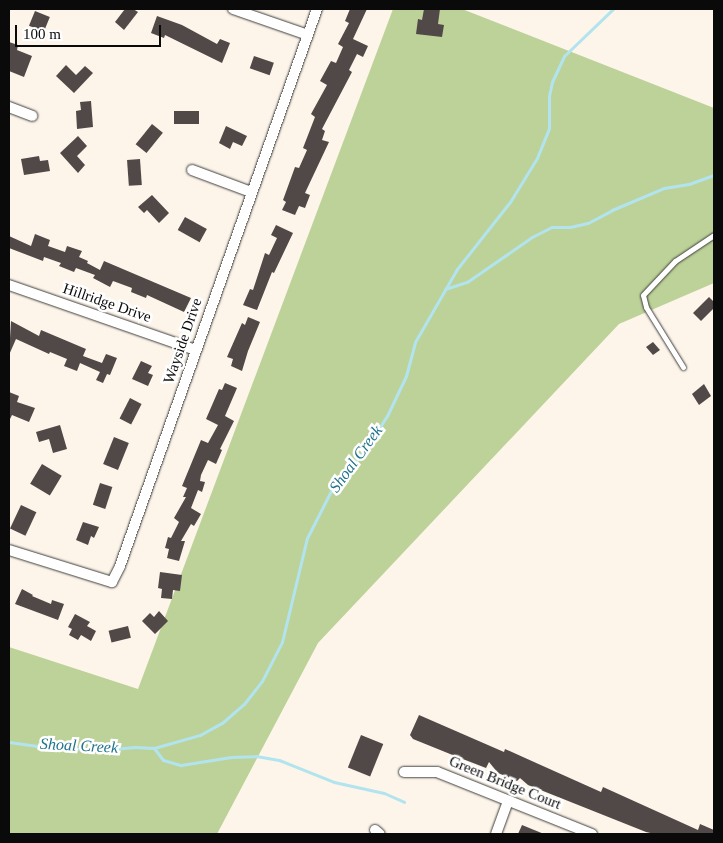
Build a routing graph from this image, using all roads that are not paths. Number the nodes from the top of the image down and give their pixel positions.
1 (233, 9) edge
2 (317, 9) edge
3 (308, 35) junction
4 (9, 107) edge
5 (32, 116) dead end
6 (192, 170) dead end
7 (251, 192) junction
8 (714, 235) edge
9 (9, 285) edge
10 (196, 350) junction
11 (683, 367) dead end
12 (9, 550) edge
13 (404, 772) dead end
14 (508, 801) junction
15 (496, 834) edge
16 (592, 834) edge

1 - 3 street
2 - 3 street, Wayside Drive
3 - 7 street, Wayside Drive
4 - 5 street
6 - 7 street
7 - 10 street, Wayside Drive
8 - 11 lane
9 - 10 street, Hillridge Drive
10 - 12 street, Wayside Drive
13 - 14 street, Green Bridge Court
14 - 15 street
14 - 16 street, Green Bridge Court

